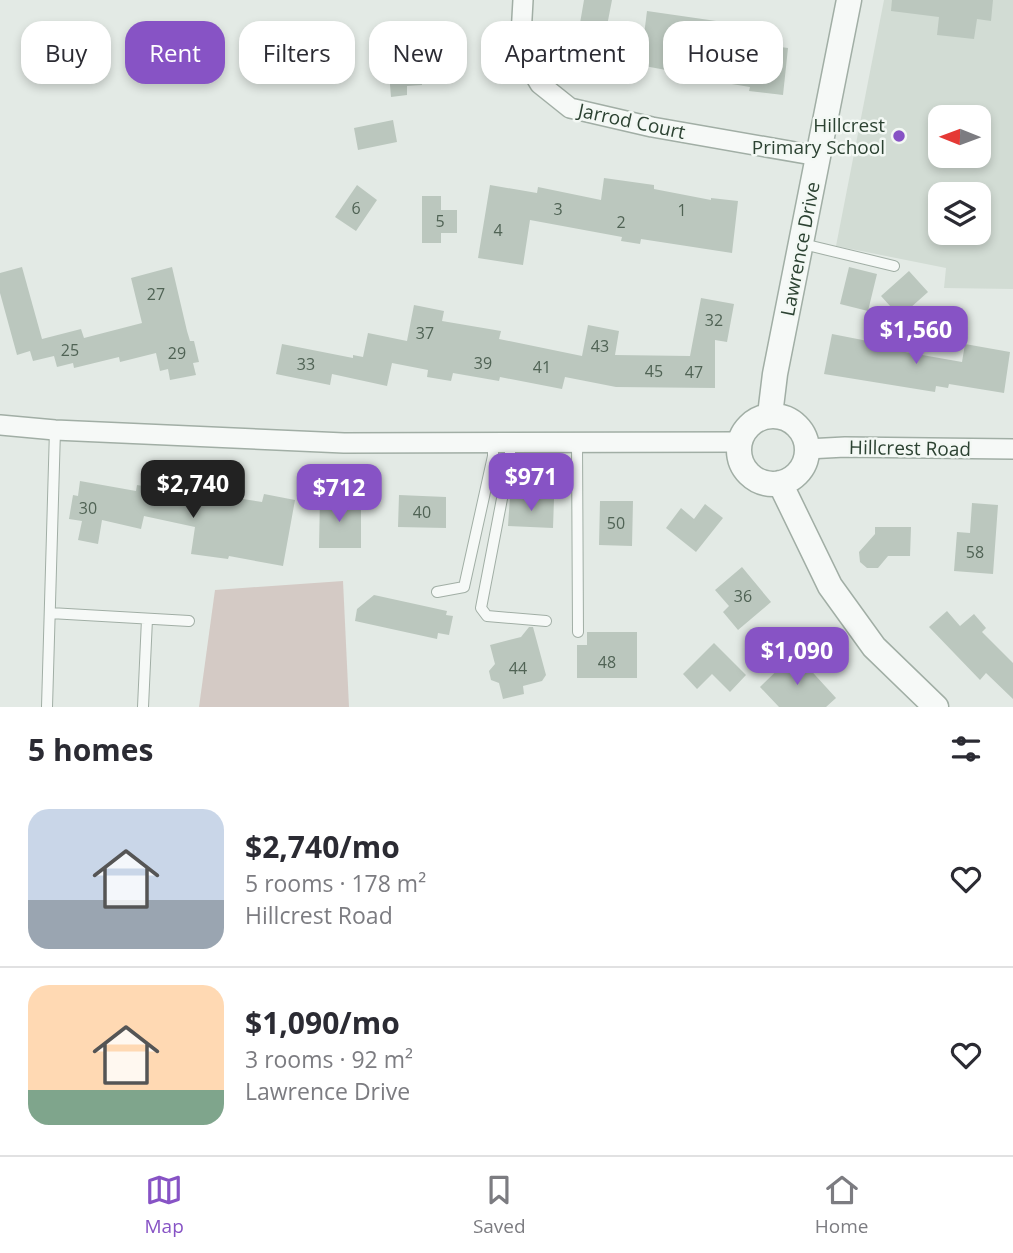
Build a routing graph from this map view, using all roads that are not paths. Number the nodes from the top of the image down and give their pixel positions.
1 (523, 0) edge
2 (849, 0) edge
3 (818, 156) junction
4 (801, 244) junction
5 (894, 266) dead end
6 (770, 415) junction
7 (0, 425) edge
8 (55, 430) junction
9 (740, 442) junction
10 (501, 443) junction
11 (577, 443) junction
12 (807, 449) junction
13 (1013, 449) edge
14 (780, 483) junction
15 (438, 592) dead end
16 (50, 613) junction
17 (147, 619) junction
18 (188, 621) dead end
19 (546, 621) dead end
20 (578, 632) dead end
21 (47, 707) edge
22 (143, 707) edge
23 (936, 707) edge

1 - 3 street, Jarrod Court
2 - 3 street, Lawrence Drive
3 - 4 street, Lawrence Drive
4 - 5 lane
4 - 6 street, Lawrence Drive
6 - 9 street
6 - 12 street
7 - 8 street
8 - 10 street
8 - 16 lane
9 - 11 street
9 - 14 street
10 - 11 street
10 - 15 lane
10 - 19 lane
11 - 20 lane
12 - 13 street, Hillcrest Road
12 - 14 street
14 - 23 street
16 - 17 lane
16 - 21 lane
17 - 18 lane
17 - 22 lane

